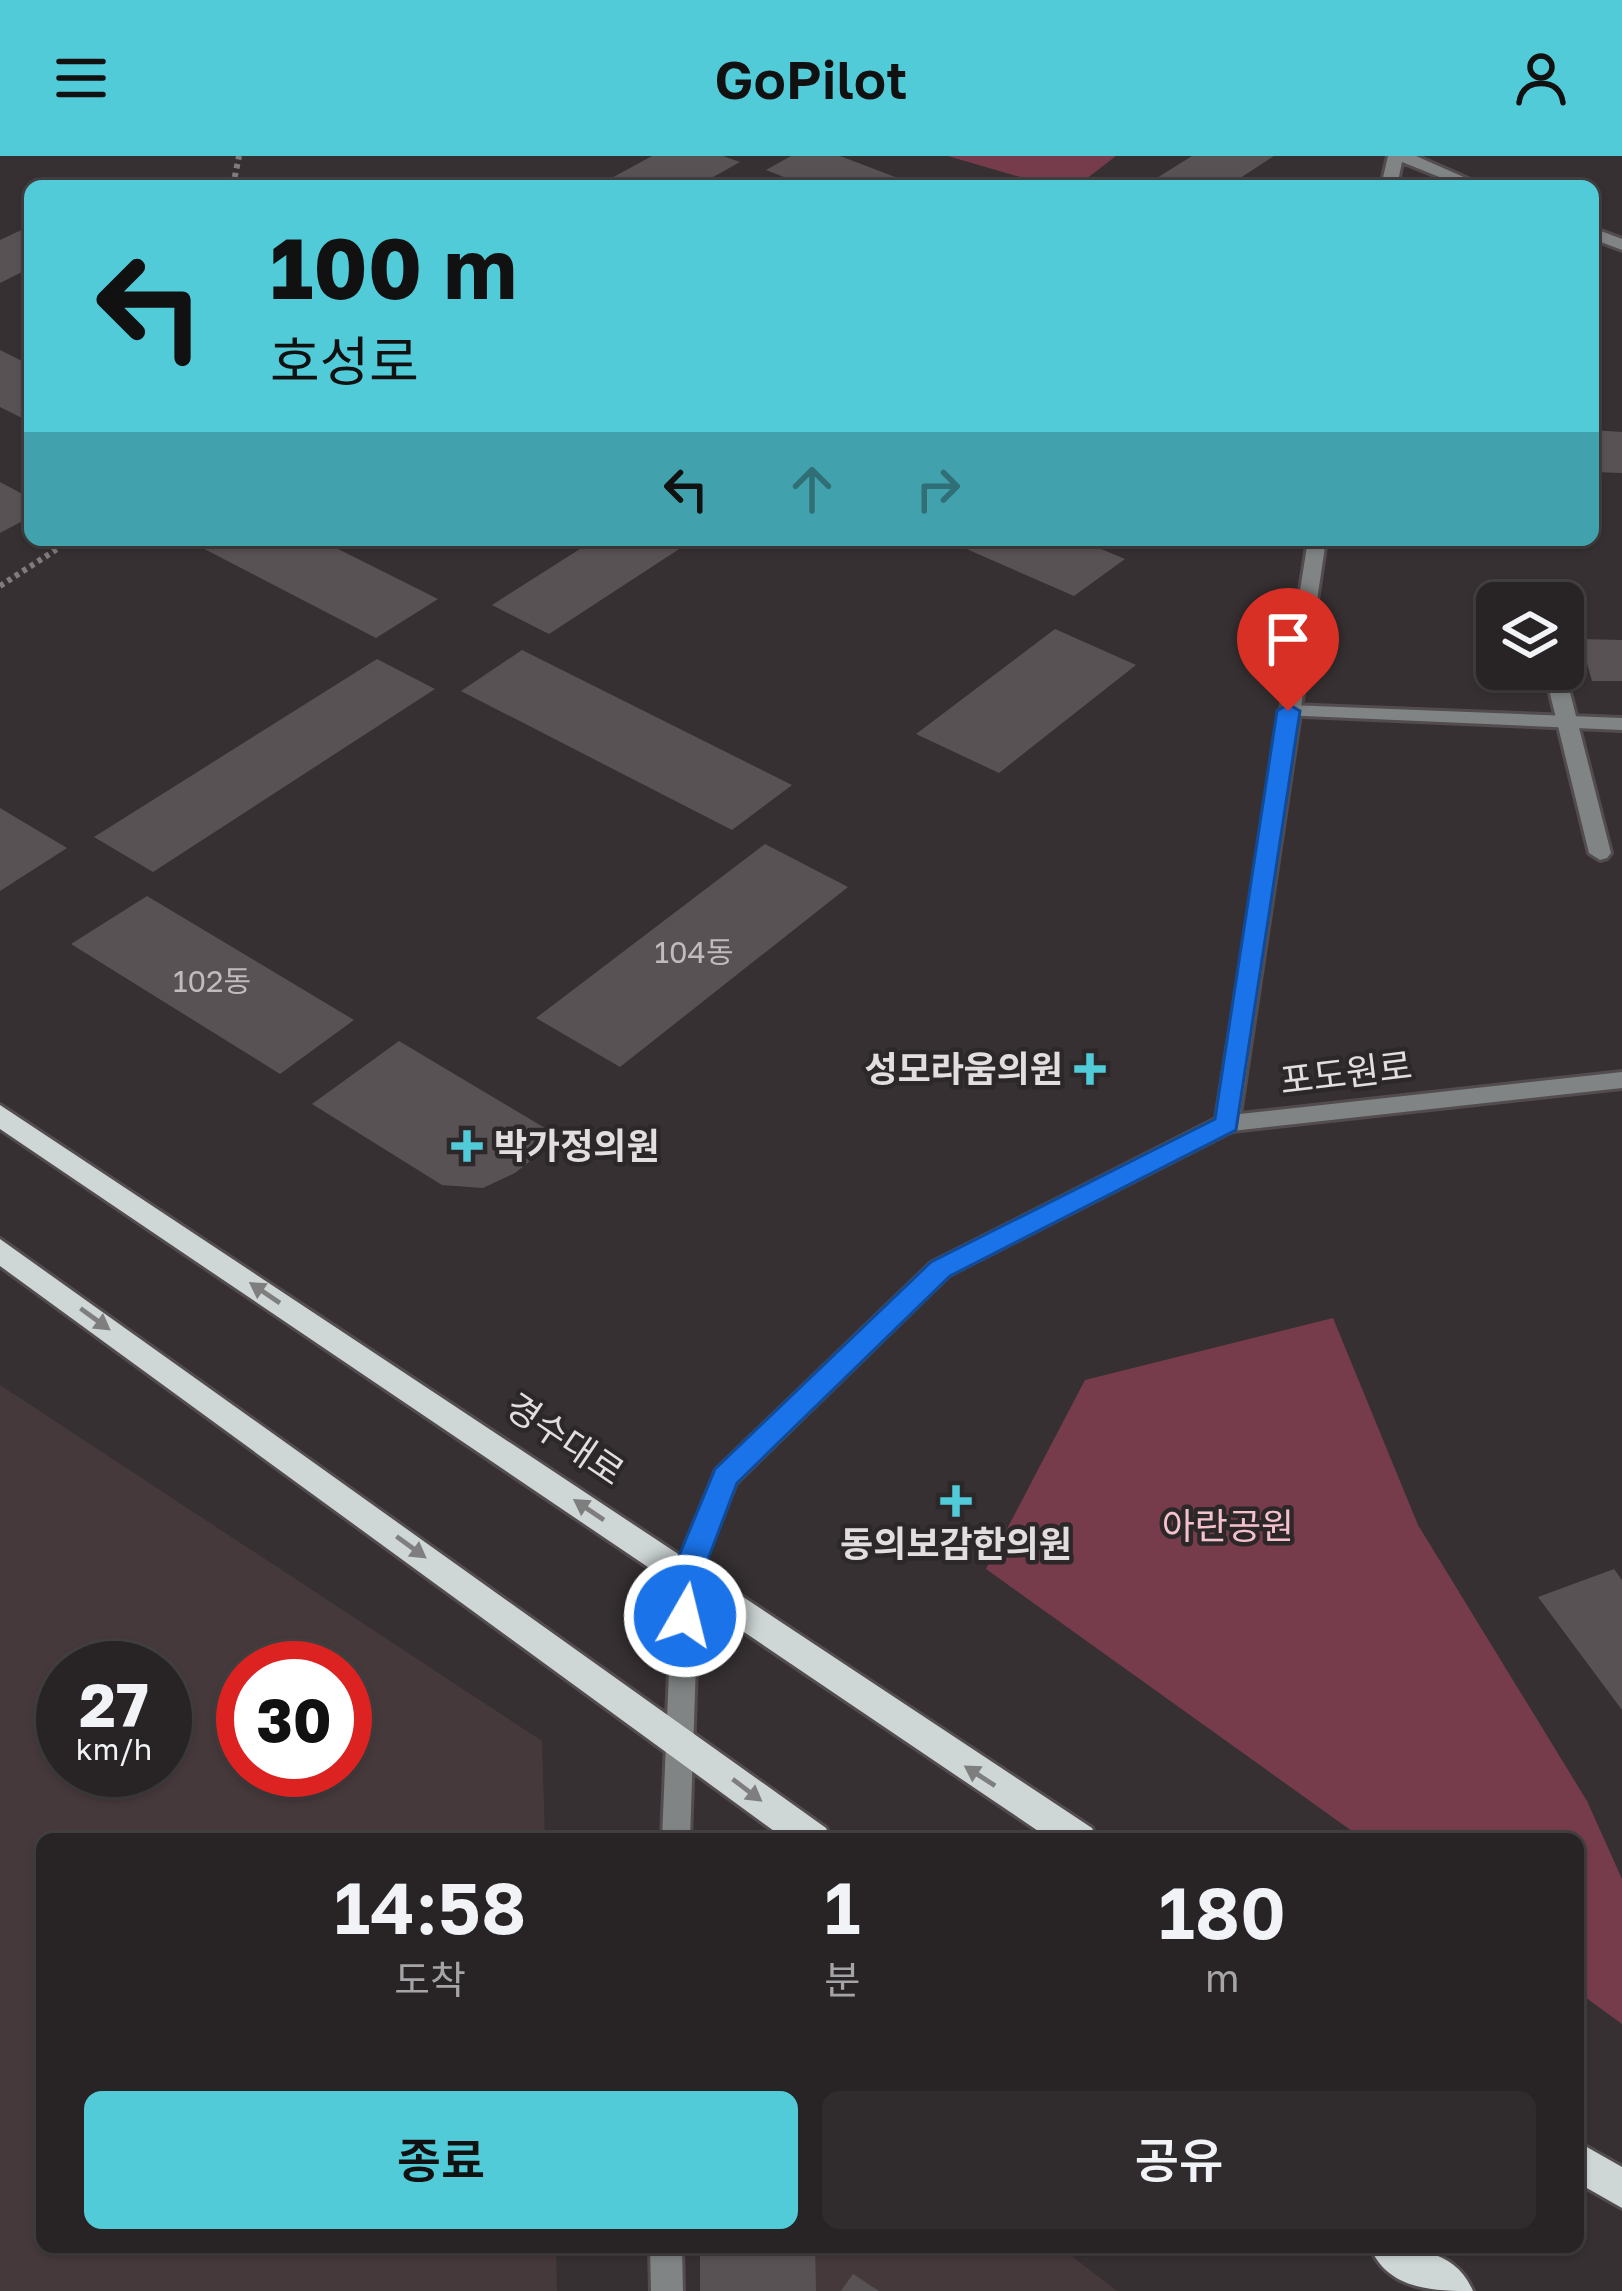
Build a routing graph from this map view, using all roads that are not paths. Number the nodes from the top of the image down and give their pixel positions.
1 (1399, 156) edge
2 (1461, 180) edge
3 (1316, 546) edge
4 (1558, 690) edge
5 (1288, 711) junction
6 (1565, 722) junction
7 (1622, 724) edge
8 (1600, 853) dead end
9 (1622, 1080) edge
10 (0, 1115) edge
11 (1227, 1124) junction
12 (0, 1250) edge
13 (686, 1575) junction
14 (680, 1740) junction
15 (676, 1833) edge
16 (805, 1833) edge
17 (1070, 1833) edge
18 (1584, 2165) edge
19 (1622, 2189) edge
20 (666, 2253) edge
21 (1399, 2253) edge
22 (667, 2291) edge
23 (1453, 2291) edge

1 - 2 street
3 - 5 street
4 - 6 street
5 - 6 street
5 - 11 street
6 - 7 street
6 - 8 street
9 - 11 street, 포도원로
13 -> 10 main road, 경수대로
11 - 13 street, 포도원로
12 -> 14 main road
13 - 14 street, 포도원로
17 -> 13 main road, 경수대로
14 - 15 street, 포도원로
14 -> 16 main road
18 - 19 main road
20 - 22 street
21 - 23 main road

